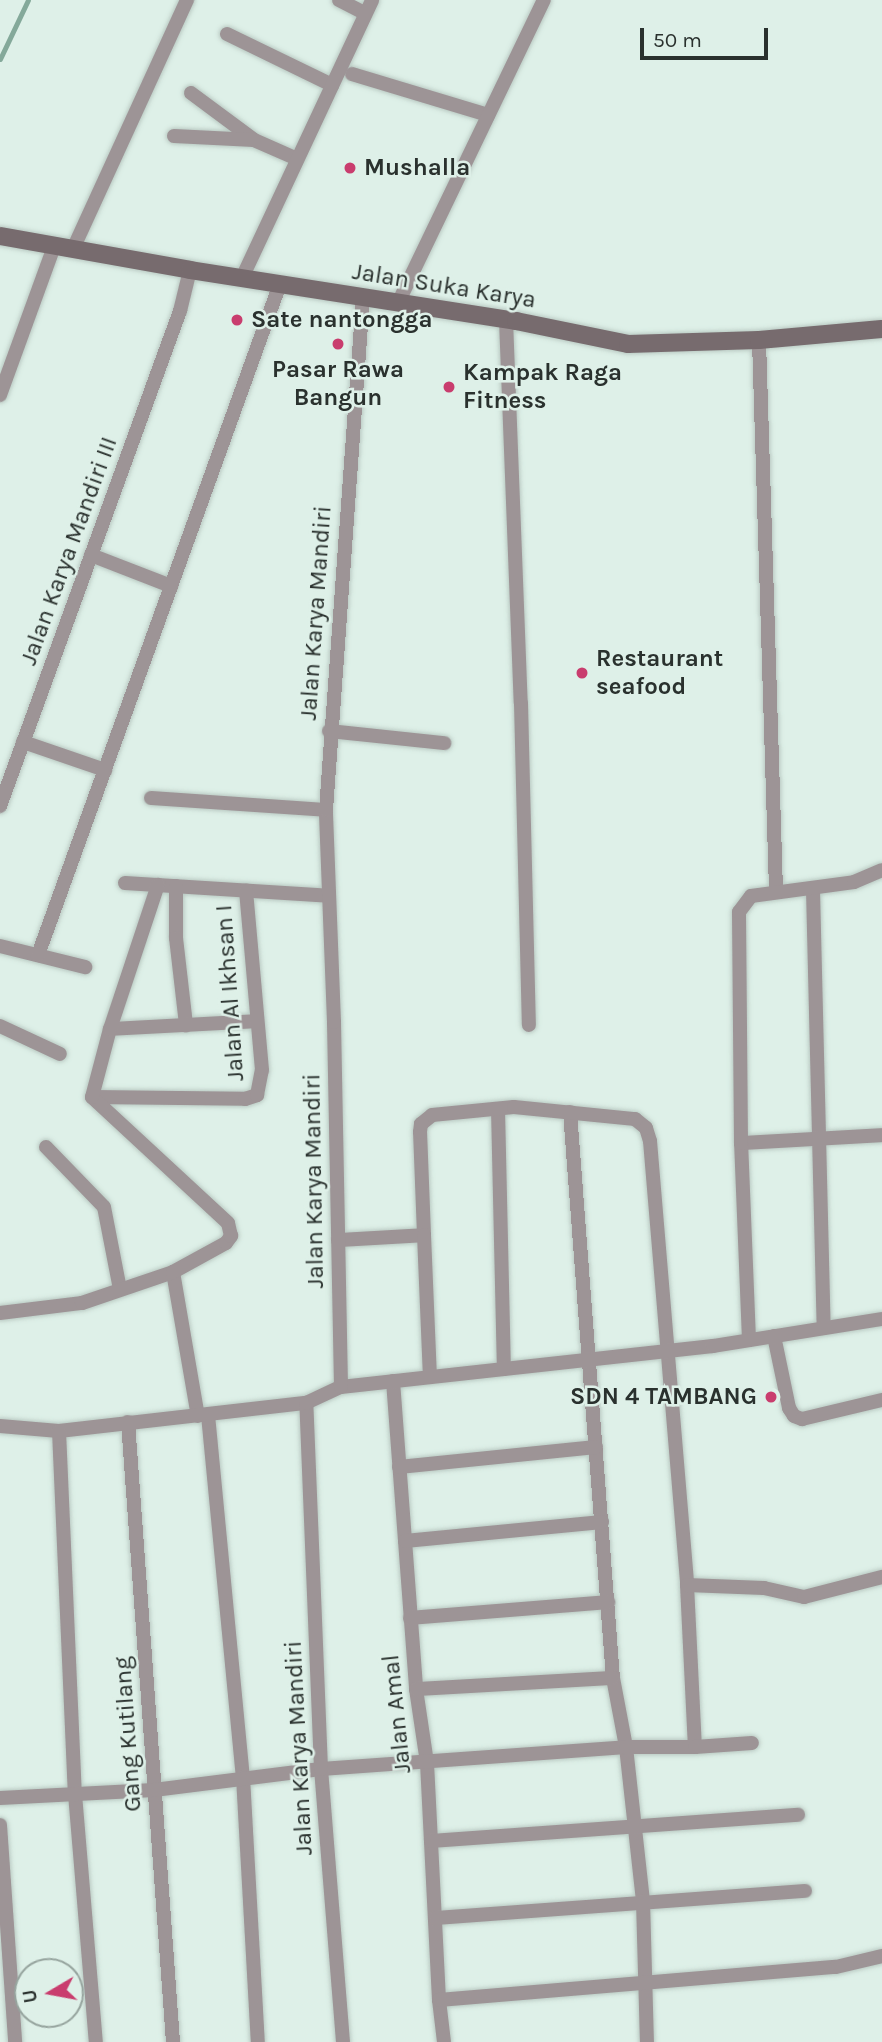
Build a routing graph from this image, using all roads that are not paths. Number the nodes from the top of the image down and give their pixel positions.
1 (187, 0) edge
2 (339, 0) edge
3 (544, 0) edge
4 (368, 7) edge
5 (227, 34) dead end
6 (352, 74) dead end
7 (332, 85) junction
8 (191, 93) dead end
9 (488, 116) junction
10 (174, 136) dead end
11 (254, 140) junction
12 (297, 159) junction
13 (0, 236) edge
14 (72, 249) junction
15 (52, 253) junction
16 (188, 275) junction
17 (242, 278) junction
18 (280, 284) junction
19 (363, 298) junction
20 (398, 303) junction
21 (506, 320) junction
22 (882, 329) edge
23 (759, 340) junction
24 (0, 395) edge
25 (91, 555) junction
26 (171, 586) junction
27 (329, 731) junction
28 (23, 742) junction
29 (444, 743) dead end
30 (105, 770) junction
31 (151, 798) dead end
32 (0, 806) edge
33 (326, 810) junction
34 (882, 870) edge
35 (125, 883) dead end
36 (158, 885) junction
37 (176, 886) junction
38 (813, 890) junction
39 (246, 891) junction
40 (776, 891) junction
41 (329, 896) junction
42 (0, 946) edge
43 (38, 955) junction
44 (85, 967) dead end
45 (257, 1021) junction
46 (186, 1025) junction
47 (529, 1025) dead end
48 (0, 1026) edge
49 (110, 1029) junction
50 (60, 1054) dead end
51 (92, 1097) junction
52 (498, 1109) junction
53 (570, 1112) junction
54 (882, 1135) edge
55 (820, 1138) junction
56 (741, 1143) junction
57 (46, 1147) dead end
58 (424, 1235) junction
59 (338, 1240) junction
60 (173, 1272) junction
61 (120, 1289) junction
62 (0, 1313) edge
63 (882, 1319) edge
64 (824, 1328) junction
65 (774, 1336) junction
66 (749, 1340) junction
67 (667, 1351) junction
68 (589, 1360) junction
69 (504, 1369) junction
70 (430, 1377) junction
71 (393, 1381) junction
72 (341, 1387) junction
73 (882, 1400) edge
74 (306, 1403) junction
75 (203, 1415) junction
76 (128, 1422) junction
77 (0, 1426) edge
78 (59, 1431) junction
79 (596, 1447) junction
80 (399, 1466) junction
81 (601, 1522) junction
82 (405, 1541) junction
83 (882, 1577) edge
84 (687, 1585) junction
85 (608, 1602) junction
86 (410, 1618) junction
87 (614, 1678) junction
88 (416, 1689) junction
89 (752, 1743) dead end
90 (626, 1747) junction
91 (695, 1747) junction
92 (427, 1763) junction
93 (321, 1769) junction
94 (243, 1777) junction
95 (154, 1790) junction
96 (75, 1794) junction
97 (0, 1798) edge
98 (798, 1815) dead end
99 (0, 1825) edge
100 (635, 1827) junction
101 (431, 1841) junction
102 (805, 1891) dead end
103 (643, 1901) junction
104 (436, 1918) junction
105 (882, 1956) edge
106 (645, 1983) junction
107 (439, 2000) junction
108 (15, 2042) edge
109 (96, 2042) edge
110 (173, 2042) edge
111 (258, 2042) edge
112 (343, 2042) edge
113 (444, 2042) edge
114 (648, 2042) edge

1 - 14 street
2 - 4 street
3 - 9 street
4 - 7 street
5 - 7 street
6 - 9 street
7 - 12 street
8 - 11 street
9 - 20 street
10 - 11 street
11 - 12 street
12 - 17 street
13 - 15 main road, Jalan Suka Karya
14 - 15 main road, Jalan Suka Karya
14 - 16 main road, Jalan Suka Karya
15 - 24 street
16 - 17 main road, Jalan Suka Karya
16 - 25 street, Jalan Karya Mandiri III
17 - 18 main road, Jalan Suka Karya
18 - 19 main road, Jalan Suka Karya
18 - 26 street
19 - 20 main road, Jalan Suka Karya
19 - 27 street, Jalan Karya Mandiri
20 - 21 main road, Jalan Suka Karya
21 - 23 main road, Jalan Suka Karya
21 - 47 street
22 - 23 main road, Jalan Suka Karya
23 - 40 street
25 - 26 street
25 - 28 street, Jalan Karya Mandiri III
26 - 30 street
27 - 29 street
27 - 33 street, Jalan Karya Mandiri
28 - 30 street
28 - 32 street, Jalan Karya Mandiri III
30 - 43 street
31 - 33 street
33 - 41 street, Jalan Karya Mandiri
34 - 38 street
35 - 36 street
36 - 37 street
36 - 49 street
37 - 39 street
37 - 46 street
38 - 40 street
38 - 55 street
39 - 41 street
39 - 45 street, Jalan Al Ikhsan I
40 - 56 street
41 - 59 street, Jalan Karya Mandiri
42 - 43 street
43 - 44 street
45 - 46 street
45 - 51 street, Jalan Al Ikhsan I
46 - 49 street
48 - 50 street
49 - 51 street
51 - 60 street
52 - 53 street
52 - 58 street
52 - 69 street
53 - 67 street
53 - 68 street
54 - 55 street
55 - 56 street
55 - 64 street
56 - 66 street
57 - 61 street
58 - 59 street
58 - 70 street
59 - 72 street, Jalan Karya Mandiri
60 - 61 street
60 - 75 street
61 - 62 street
63 - 64 street
64 - 65 street
65 - 66 street
65 - 73 street
66 - 67 street
67 - 68 street
67 - 84 street
68 - 69 street
68 - 79 street
69 - 70 street
70 - 71 street
71 - 72 street
71 - 80 street, Jalan Amal
72 - 74 street
74 - 75 street
74 - 93 street, Jalan Karya Mandiri
75 - 76 street
75 - 94 street
76 - 78 street
76 - 95 street, Gang Kutilang
77 - 78 street
78 - 96 street
79 - 80 street
79 - 81 street
80 - 82 street, Jalan Amal
81 - 82 street
81 - 85 street
82 - 86 street, Jalan Amal
83 - 84 street
84 - 91 street
85 - 86 street
85 - 87 street
86 - 88 street, Jalan Amal
87 - 88 street
87 - 90 street
88 - 92 street, Jalan Amal
89 - 91 street
90 - 91 street
90 - 92 street
90 - 100 street
92 - 93 street
92 - 101 street, Jalan Amal
93 - 94 street
93 - 112 street, Jalan Karya Mandiri
94 - 95 street
94 - 111 street
95 - 96 street
95 - 110 street, Gang Kutilang
96 - 97 street
96 - 109 street
98 - 100 street
99 - 108 street
100 - 101 street
100 - 103 street
101 - 104 street, Jalan Amal
102 - 103 street
103 - 104 street
103 - 106 street
104 - 107 street, Jalan Amal
105 - 106 street
106 - 107 street
106 - 114 street
107 - 113 street, Jalan Amal

